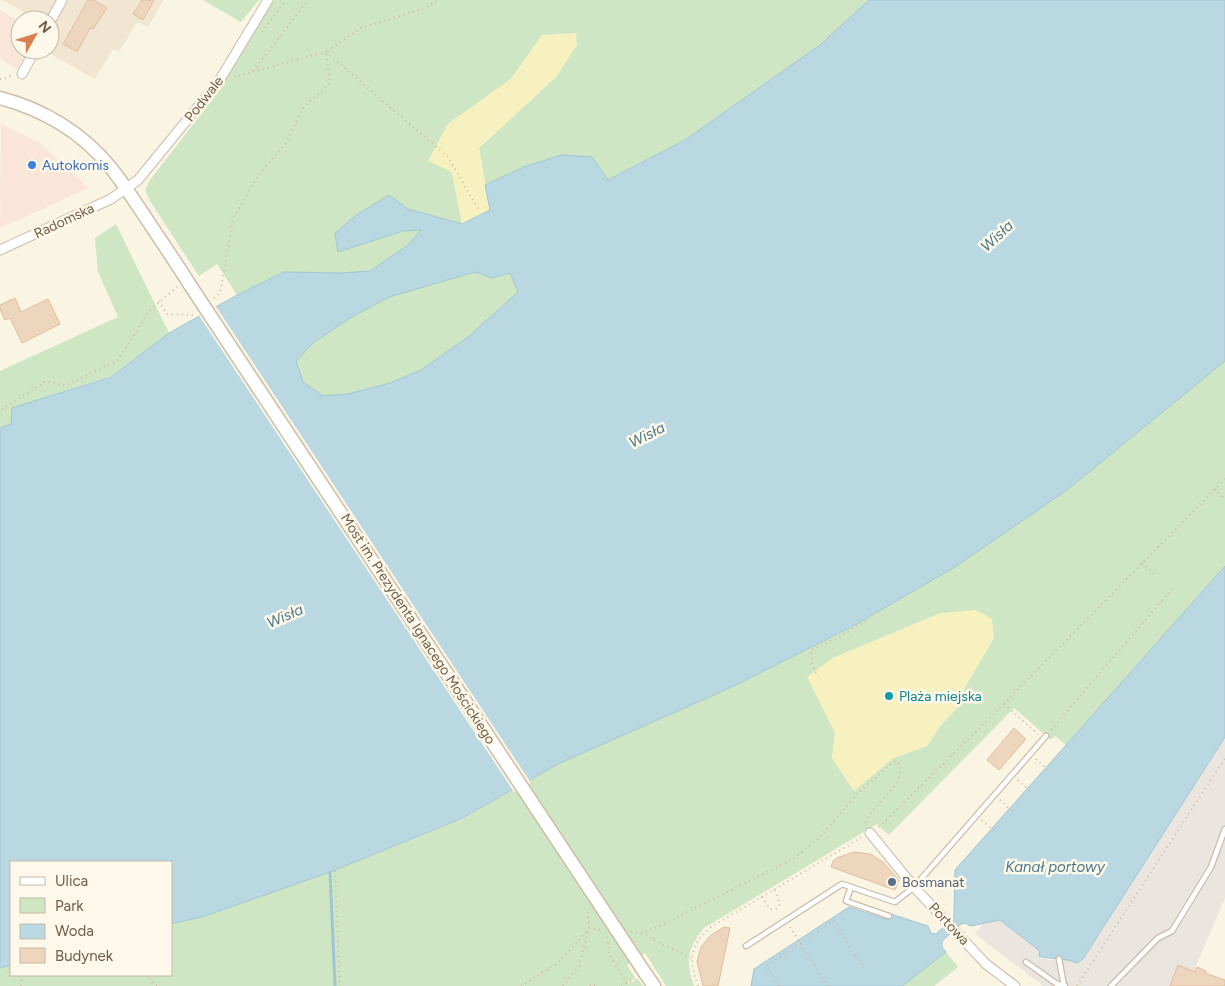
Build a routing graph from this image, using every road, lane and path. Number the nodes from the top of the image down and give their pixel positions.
1 (268, 0) edge
2 (308, 0) edge
3 (438, 0) edge
4 (326, 52) junction
5 (30, 60) edge
6 (252, 72) junction
7 (22, 74) joint
8 (0, 79) edge
9 (219, 81) junction
10 (0, 98) edge
11 (127, 189) junction
12 (480, 212) dead end
13 (0, 250) edge
14 (186, 284) junction
15 (213, 298) dead end
16 (159, 302) junction
17 (200, 310) dead end
18 (2, 409) dead end
19 (1225, 478) edge
20 (1215, 489) junction
21 (1225, 499) edge
22 (1142, 563) junction
23 (1155, 575) dead end
24 (1172, 589) dead end
25 (867, 620) dead end
26 (816, 673) dead end
27 (1004, 703) junction
28 (1045, 738) junction
29 (1225, 758) edge
30 (1037, 760) dead end
31 (1049, 771) dead end
32 (1019, 781) dead end
33 (1031, 792) dead end
34 (1001, 801) dead end
35 (1013, 812) dead end
36 (983, 821) dead end
37 (1225, 829) edge
38 (995, 832) dead end
39 (870, 833) junction
40 (335, 871) dead end
41 (914, 886) junction
42 (851, 887) junction
43 (774, 889) junction
44 (762, 897) junction
45 (889, 916) dead end
46 (788, 925) dead end
47 (589, 928) junction
48 (606, 930) dead end
49 (623, 932) dead end
50 (641, 933) junction
51 (607, 936) dead end
52 (799, 942) junction
53 (746, 946) dead end
54 (692, 959) junction
55 (1059, 959) dead end
56 (1026, 962) dead end
57 (864, 968) dead end
58 (146, 976) edge
59 (157, 986) edge
60 (340, 986) edge
61 (521, 986) edge
62 (563, 986) edge
63 (590, 986) edge
64 (597, 986) edge
65 (620, 986) edge
66 (654, 986) edge
67 (698, 986) edge
68 (779, 986) edge
69 (828, 986) edge
70 (1015, 986) edge
71 (1065, 986) edge
72 (1077, 986) edge
73 (1111, 986) edge

1 - 9 street, Podwale
2 - 6 path
3 - 4 path
4 - 6 path
4 - 12 path
4 - 15 path
5 - 7 street
6 - 9 path
7 - 8 path
9 - 11 street, Podwale
10 - 11 main road
11 - 13 street, Radomska
11 - 14 main road
14 - 16 path
14 - 66 main road, Most im. Prezydenta Ignacego Mościckiego, bridge
16 - 17 path
16 - 18 path
19 - 20 path
20 - 21 path
20 - 22 path
22 - 23 path
22 - 27 path
24 - 28 path
25 - 26 path
27 - 28 path
27 - 39 path
28 - 41 lane
29 - 72 path
30 - 31 path
32 - 33 path
34 - 35 path
36 - 38 path
37 - 73 lane
39 - 41 street, Portowa
39 - 43 path
39 - 50 path
40 - 60 path
41 - 42 lane
41 - 70 street, Portowa
42 - 45 lane
42 - 53 lane
43 - 44 path
43 - 44 path
44 - 54 path
46 - 52 path
47 - 48 path
47 - 61 path
47 - 62 path
49 - 50 path
50 - 54 path
51 - 65 path
52 - 57 path
52 - 68 path
52 - 69 path
54 - 67 path
55 - 71 lane
56 - 71 lane
58 - 59 path
63 - 64 path

